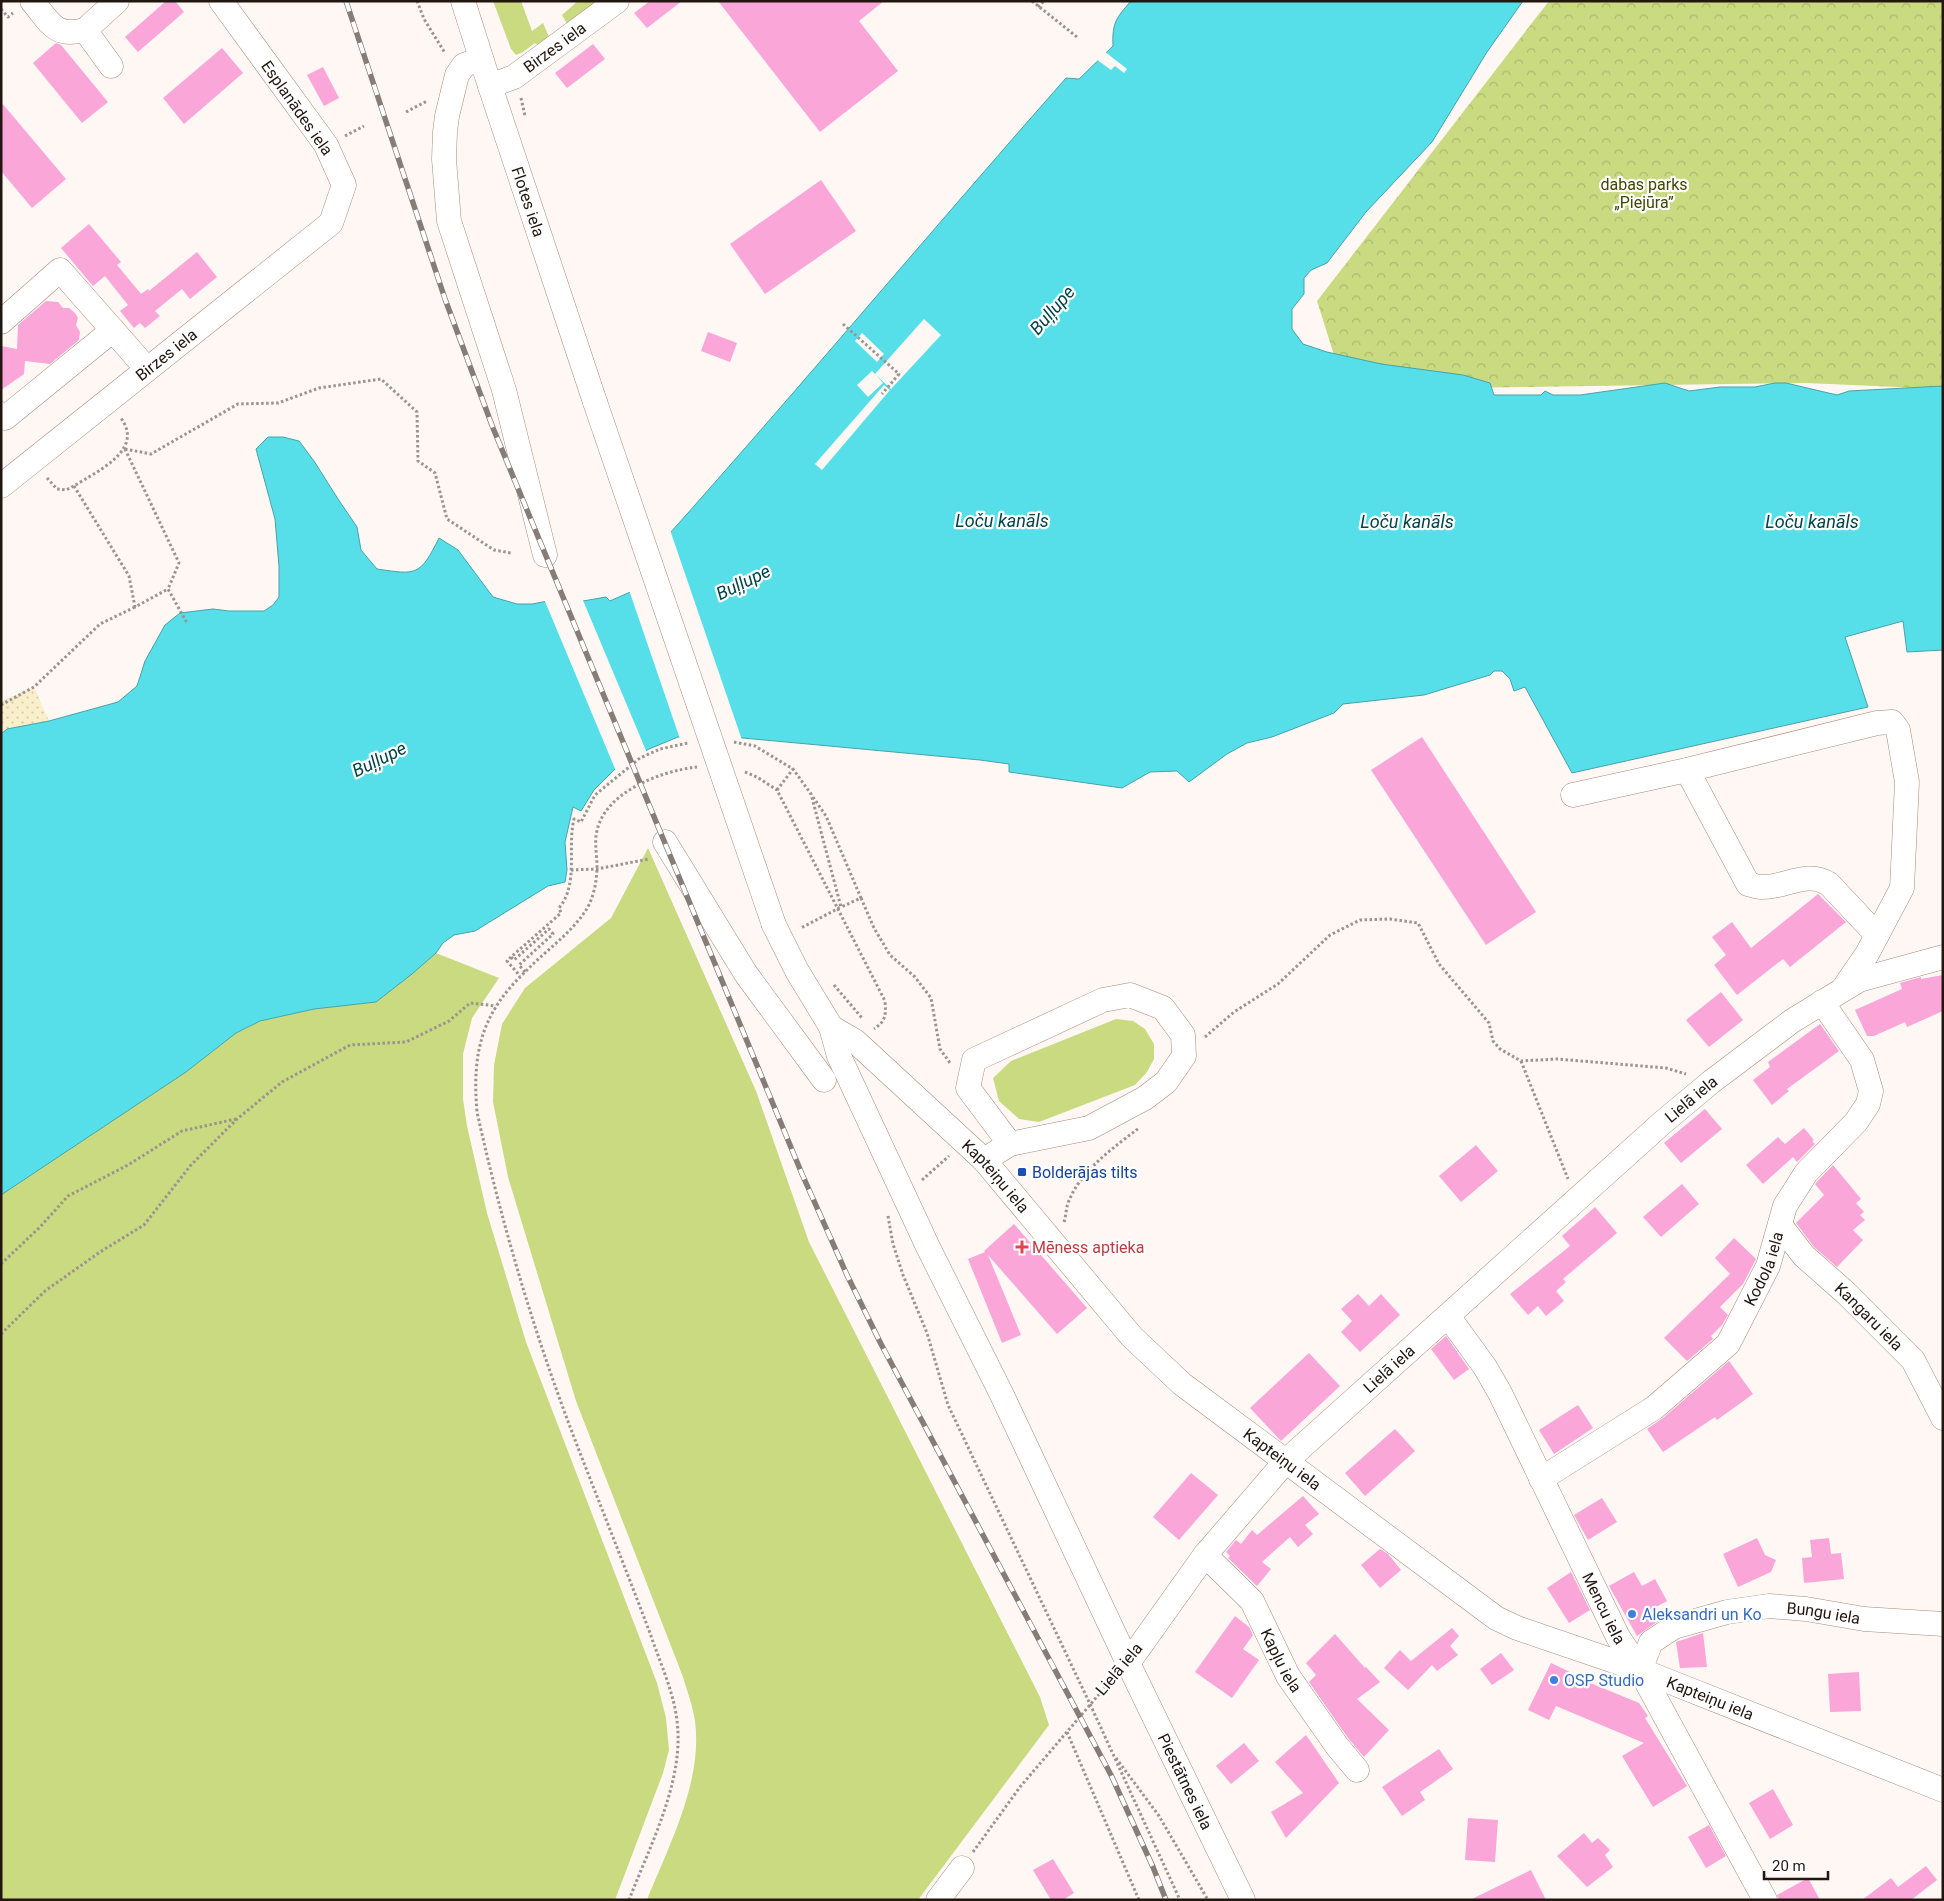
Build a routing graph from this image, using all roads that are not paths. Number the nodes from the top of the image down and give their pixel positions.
1 (32, 1) edge
2 (222, 1) edge
3 (464, 1) edge
4 (617, 1) edge
5 (104, 5) edge
6 (84, 30) junction
7 (481, 59) junction
8 (111, 66) dead end
9 (490, 86) junction
10 (330, 222) joint
11 (1, 322) edge
12 (113, 330) junction
13 (147, 369) junction
14 (1, 414) edge
15 (1, 486) edge
16 (545, 555) dead end
17 (1687, 770) junction
18 (1573, 795) dead end
19 (657, 850) road end
20 (774, 924) joint
21 (1877, 935) junction
22 (1943, 957) edge
23 (1843, 990) junction
24 (1822, 1002) junction
25 (831, 1027) junction
26 (824, 1080) dead end
27 (1010, 1144) junction
28 (984, 1160) junction
29 (1780, 1225) junction
30 (1448, 1316) junction
31 (1943, 1418) edge
32 (1286, 1461) junction
33 (1541, 1479) junction
34 (1205, 1555) junction
35 (1943, 1624) edge
36 (1128, 1662) junction
37 (1640, 1670) junction
38 (1357, 1770) dead end
39 (1936, 1787) edge
40 (962, 1868) road end
41 (938, 1900) edge
42 (1243, 1900) edge
43 (1765, 1900) edge

1 - 6 street
2 - 10 street, Esplanādes iela
3 - 7 street, Flotes iela
4 - 9 street, Birzes iela
5 - 6 street
6 - 8 street
7 - 9 street, Flotes iela
7 - 16 street
9 - 20 street, Flotes iela, bridge
10 - 13 street, Birzes iela
11 - 12 street
12 - 13 street
12 - 14 street
13 - 15 street, Birzes iela
17 - 18 street
17 - 21 street
17 - 21 street
19 - 26 street
20 - 25 street, Kapteiņu iela
21 - 23 street
22 - 23 street, Lielā iela
23 - 24 street, Lielā iela
24 - 29 street, Kodola iela
24 - 30 street, Lielā iela
25 - 28 street, Kapteiņu iela
25 - 36 street, Piestātnes iela
27 - 27 street
27 - 28 street
28 - 32 street, Kapteiņu iela
29 - 31 street, Kangaru iela
29 - 33 street, Kodola iela
30 - 32 street, Lielā iela
30 - 33 street, Mencu iela
32 - 34 street, Lielā iela
32 - 37 street, Kapteiņu iela
33 - 37 street, Mencu iela
34 - 36 street, Lielā iela
34 - 38 street, Kapļu iela
35 - 37 street, Bungu iela
36 - 42 street, Piestātnes iela
37 - 39 street, Kapteiņu iela
37 - 43 street, Mencu iela
40 - 41 street

